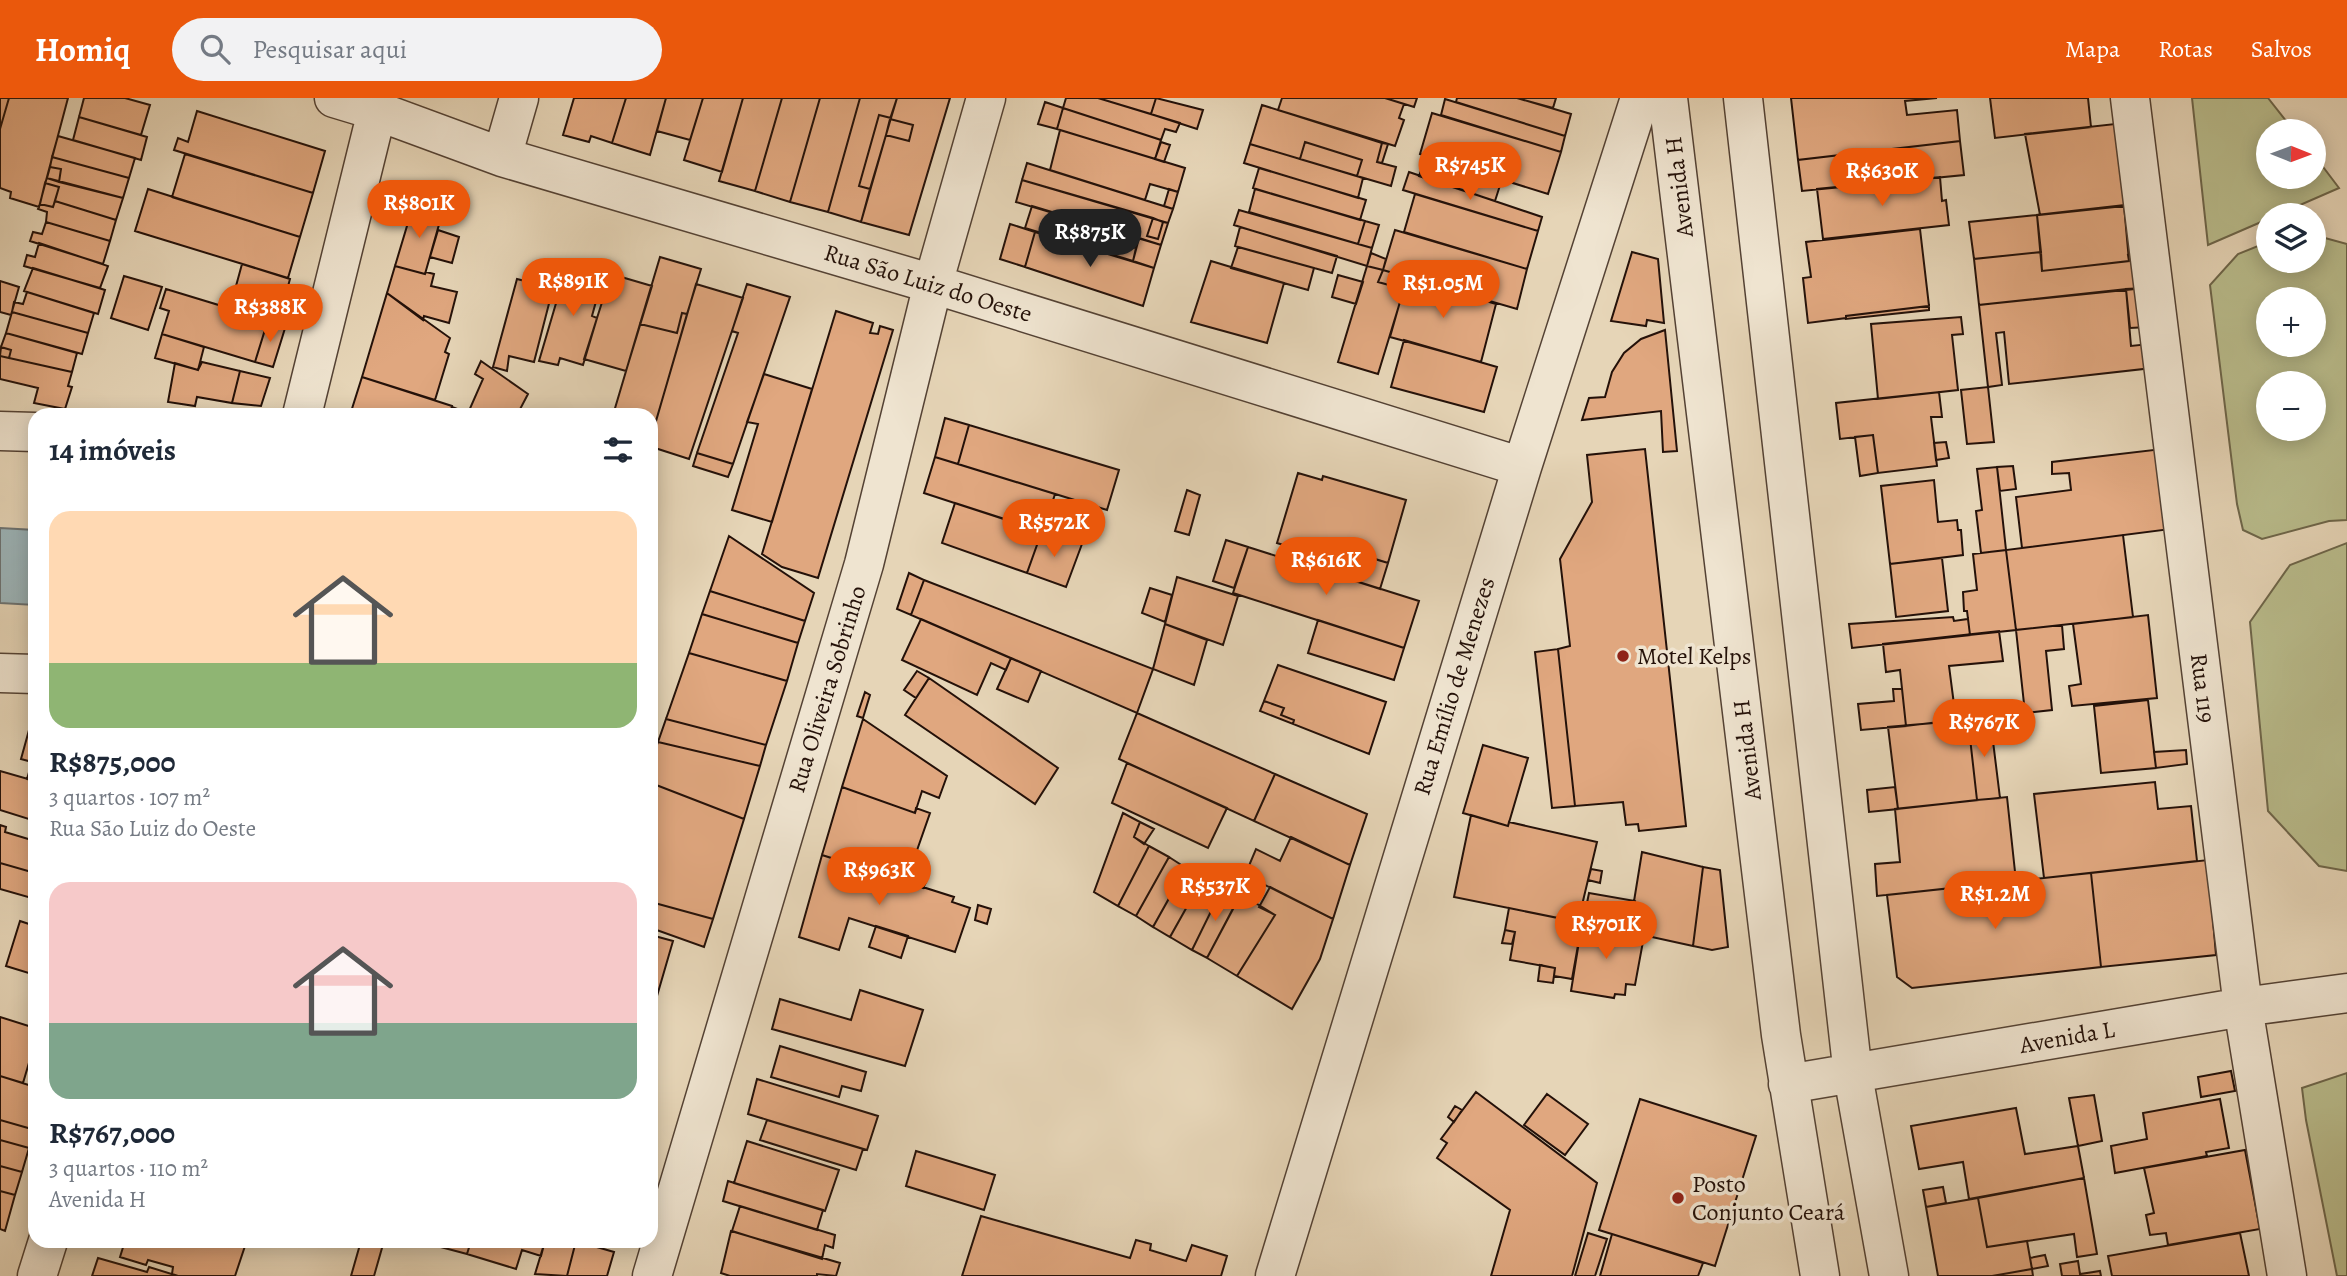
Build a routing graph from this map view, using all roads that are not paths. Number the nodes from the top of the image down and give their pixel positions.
1 (334, 98) edge
2 (519, 98) edge
3 (986, 98) edge
4 (1640, 98) edge
5 (1668, 98) edge
6 (1743, 98) edge
7 (2130, 98) edge
8 (377, 111) junction
9 (502, 157) junction
10 (933, 284) junction
11 (304, 408) edge
12 (0, 431) edge
13 (28, 432) edge
14 (1522, 467) junction
15 (0, 673) edge
16 (28, 674) edge
17 (2347, 993) edge
18 (2243, 1007) junction
19 (1853, 1075) junction
20 (1788, 1084) junction
21 (46, 1248) edge
22 (37, 1276) edge
23 (652, 1276) edge
24 (1275, 1276) edge
25 (1820, 1276) edge
26 (1889, 1276) edge
27 (2287, 1276) edge

1 - 8 street, Rua São Luiz do Oeste
2 - 9 street
3 - 10 street, Rua Oliveira Sobrinho
4 - 14 street, Rua Emílio de Menezes
5 - 20 street, Avenida H
6 - 19 street
7 - 18 street, Rua 119
8 - 9 street, Rua São Luiz do Oeste
8 - 11 street
9 - 10 street, Rua São Luiz do Oeste
10 - 14 street, Rua São Luiz do Oeste
10 - 23 street, Rua Oliveira Sobrinho
12 - 13 street
14 - 24 street, Rua Emílio de Menezes
15 - 16 street
17 - 18 street, Avenida L
18 - 19 street, Avenida L
18 - 27 street, Rua 119
19 - 20 street, Avenida L
19 - 26 street
20 - 25 street, Avenida H
21 - 22 street

